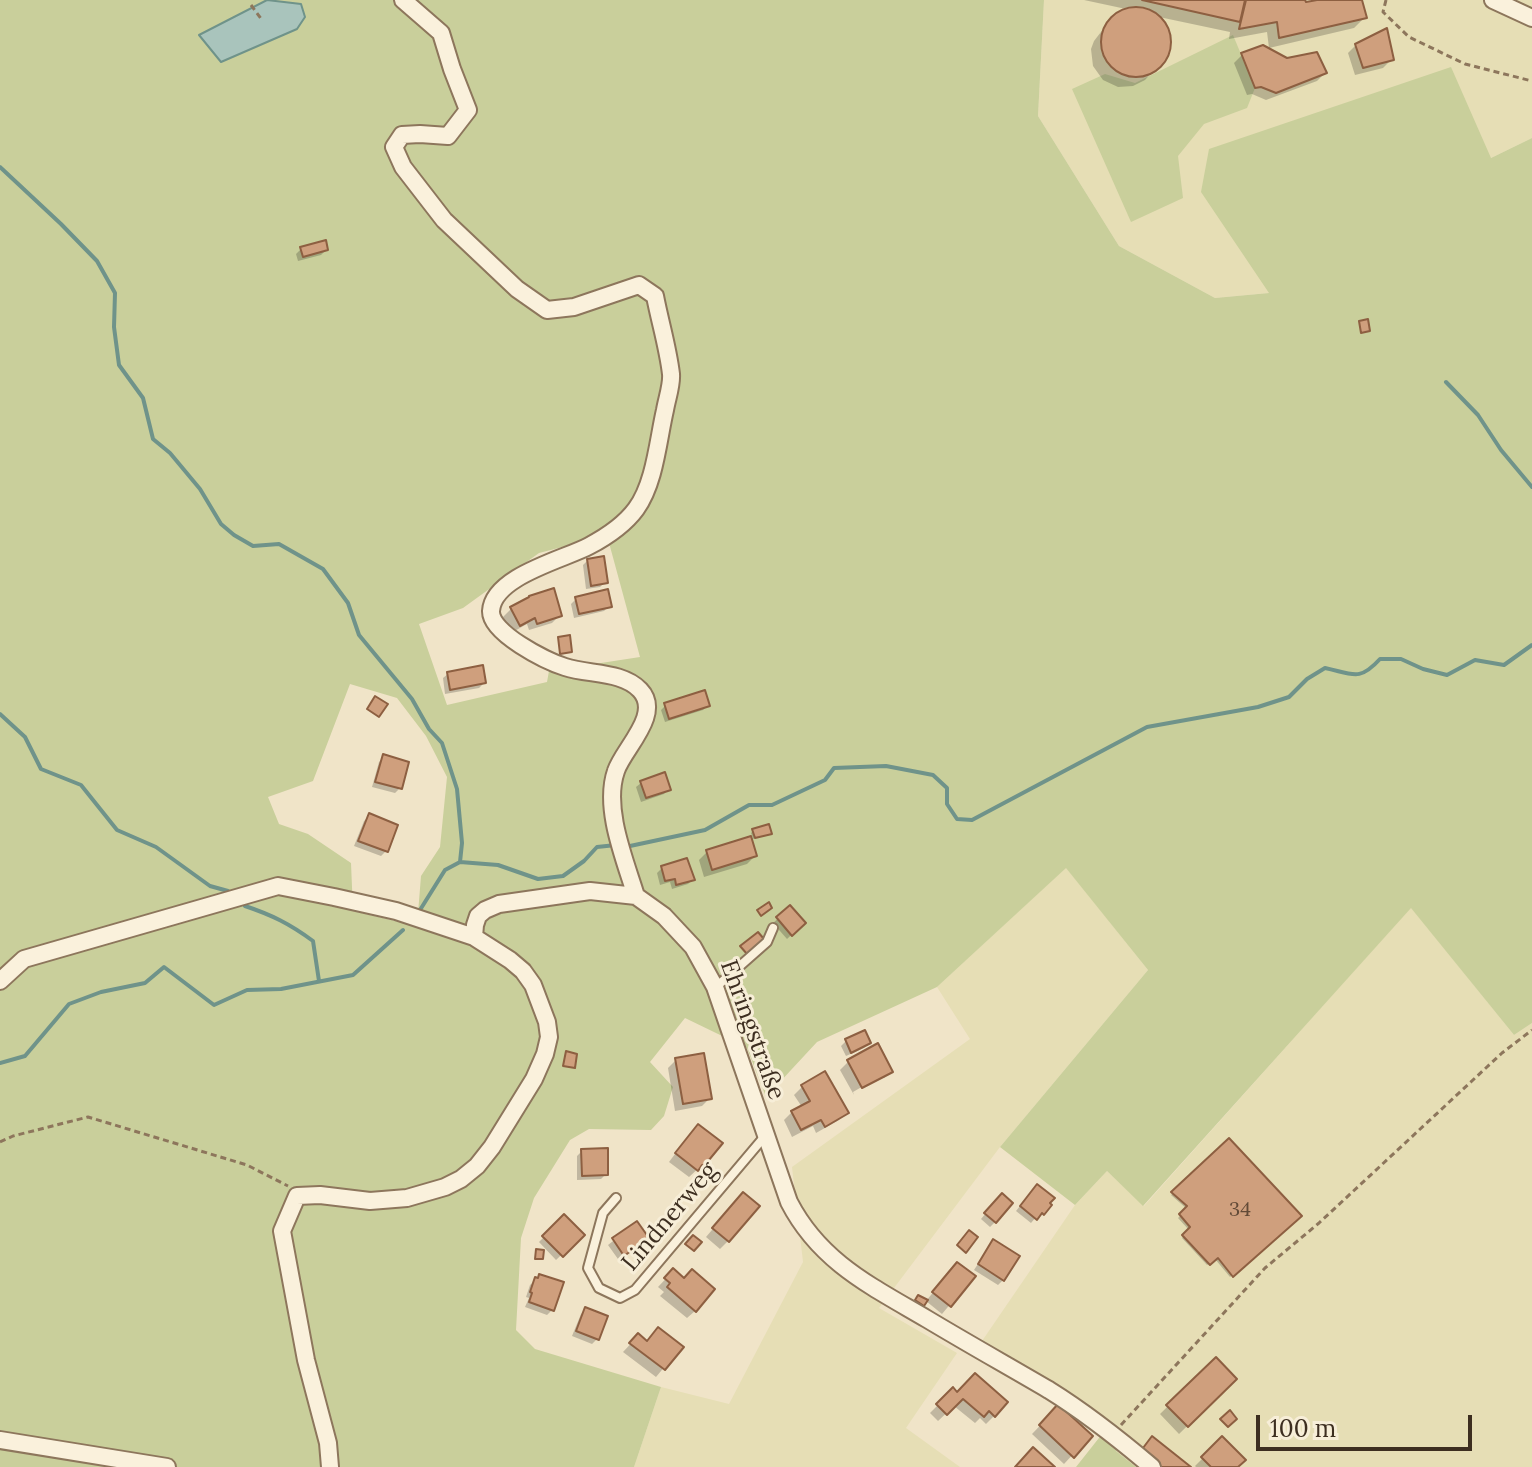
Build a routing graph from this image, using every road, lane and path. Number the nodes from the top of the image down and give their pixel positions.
1 (403, 0) edge
2 (1386, 0) edge
3 (1493, 0) edge
4 (251, 5) dead end
5 (1532, 18) edge
6 (262, 20) dead end
7 (1532, 81) edge
8 (636, 896) junction
9 (773, 928) dead end
10 (474, 937) junction
11 (0, 981) edge
12 (715, 987) junction
13 (1532, 1030) edge
14 (765, 1136) junction
15 (0, 1142) edge
16 (305, 1196) junction
17 (616, 1198) dead end
18 (1113, 1434) junction
19 (0, 1440) edge
20 (167, 1467) edge
21 (330, 1467) edge
22 (1152, 1467) edge

1 - 8 street
2 - 7 path
3 - 5 street
4 - 6 path
8 - 10 street
8 - 12 street, Ehringstraße
9 - 12 lane
10 - 11 street
10 - 16 street
12 - 14 street, Ehringstraße
13 - 18 path
14 - 17 lane, Lindnerweg
14 - 18 street, Ehringstraße
15 - 16 path
16 - 21 street
18 - 22 street, Ehringstraße
19 - 20 street

